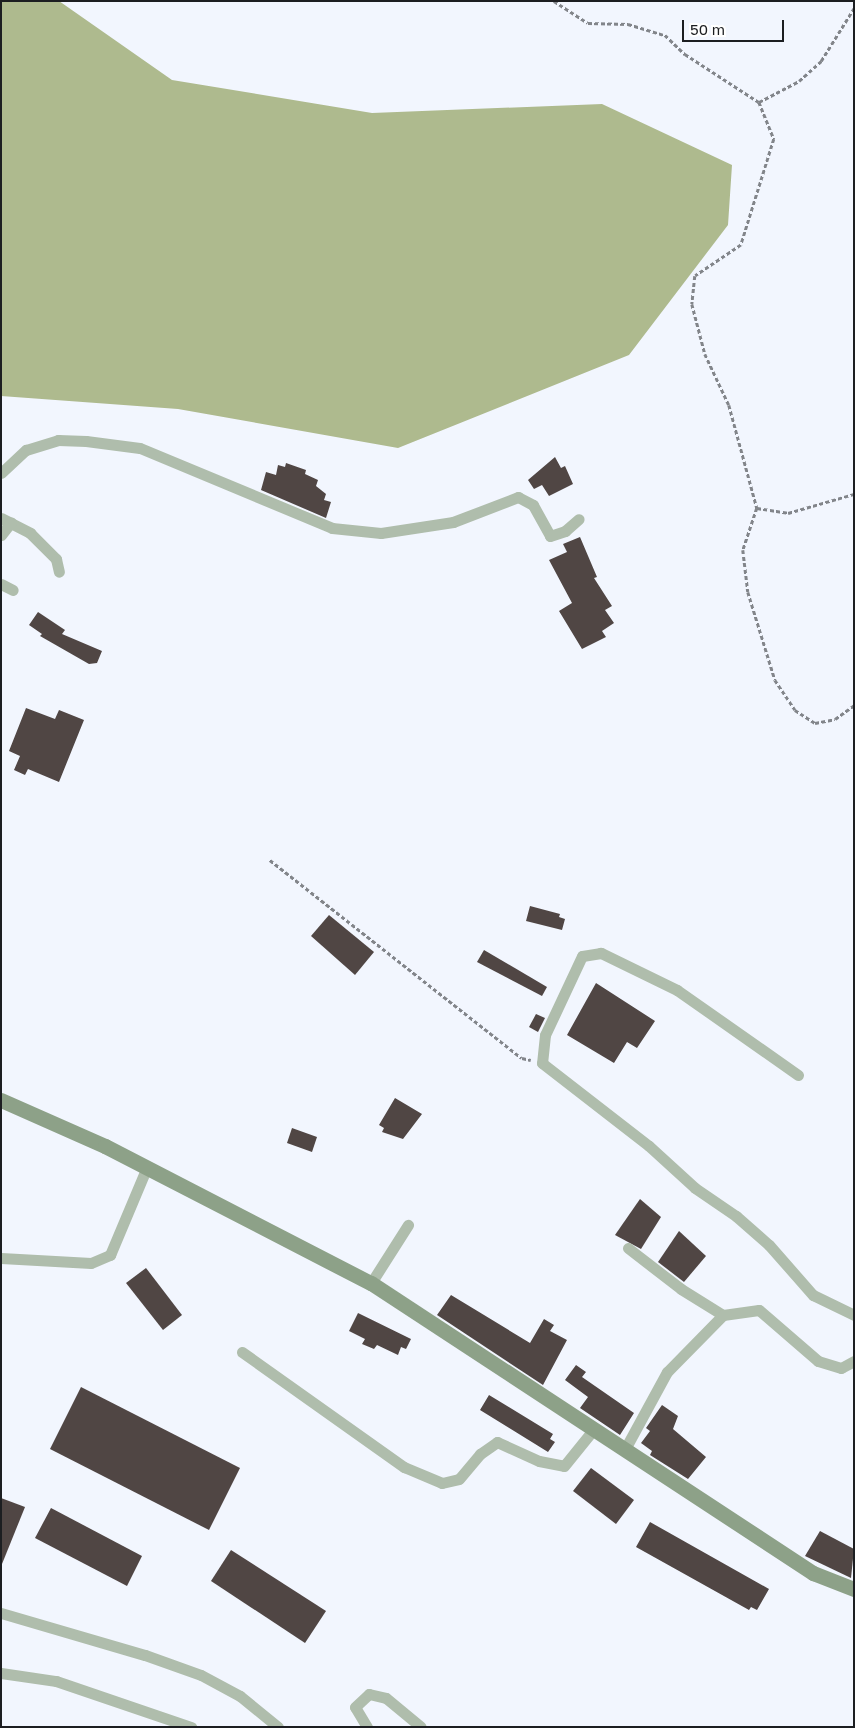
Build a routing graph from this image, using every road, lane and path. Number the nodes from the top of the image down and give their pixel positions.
1 (554, 1) edge
2 (854, 8) edge
3 (759, 102) junction
4 (3, 473) edge
5 (854, 494) edge
6 (758, 508) junction
7 (579, 519) dead end
8 (6, 520) edge
9 (1, 536) edge
10 (59, 572) dead end
11 (1, 584) edge
12 (13, 590) dead end
13 (854, 705) edge
14 (270, 860) dead end
15 (542, 1063) junction
16 (798, 1075) dead end
17 (1, 1100) edge
18 (147, 1167) junction
19 (408, 1225) dead end
20 (628, 1248) dead end
21 (1, 1258) edge
22 (372, 1283) junction
23 (724, 1315) junction
24 (854, 1315) edge
25 (242, 1352) dead end
26 (854, 1361) edge
27 (593, 1430) junction
28 (625, 1449) junction
29 (854, 1589) edge
30 (1, 1613) edge
31 (1, 1673) edge
32 (191, 1727) edge
33 (278, 1727) edge
34 (367, 1727) edge
35 (420, 1727) edge

1 - 3 path
2 - 3 path
3 - 6 path
4 - 7 street
5 - 6 path
6 - 13 path
8 - 9 street
8 - 10 street
11 - 12 street
14 - 15 path
15 - 16 street
15 - 24 street
17 - 18 main road
18 - 21 street
18 - 22 main road
19 - 22 street
20 - 23 street
22 - 27 main road
23 - 26 street
23 - 28 street
25 - 27 street
27 - 28 main road
28 - 29 main road
30 - 33 street
31 - 32 street
34 - 35 street

